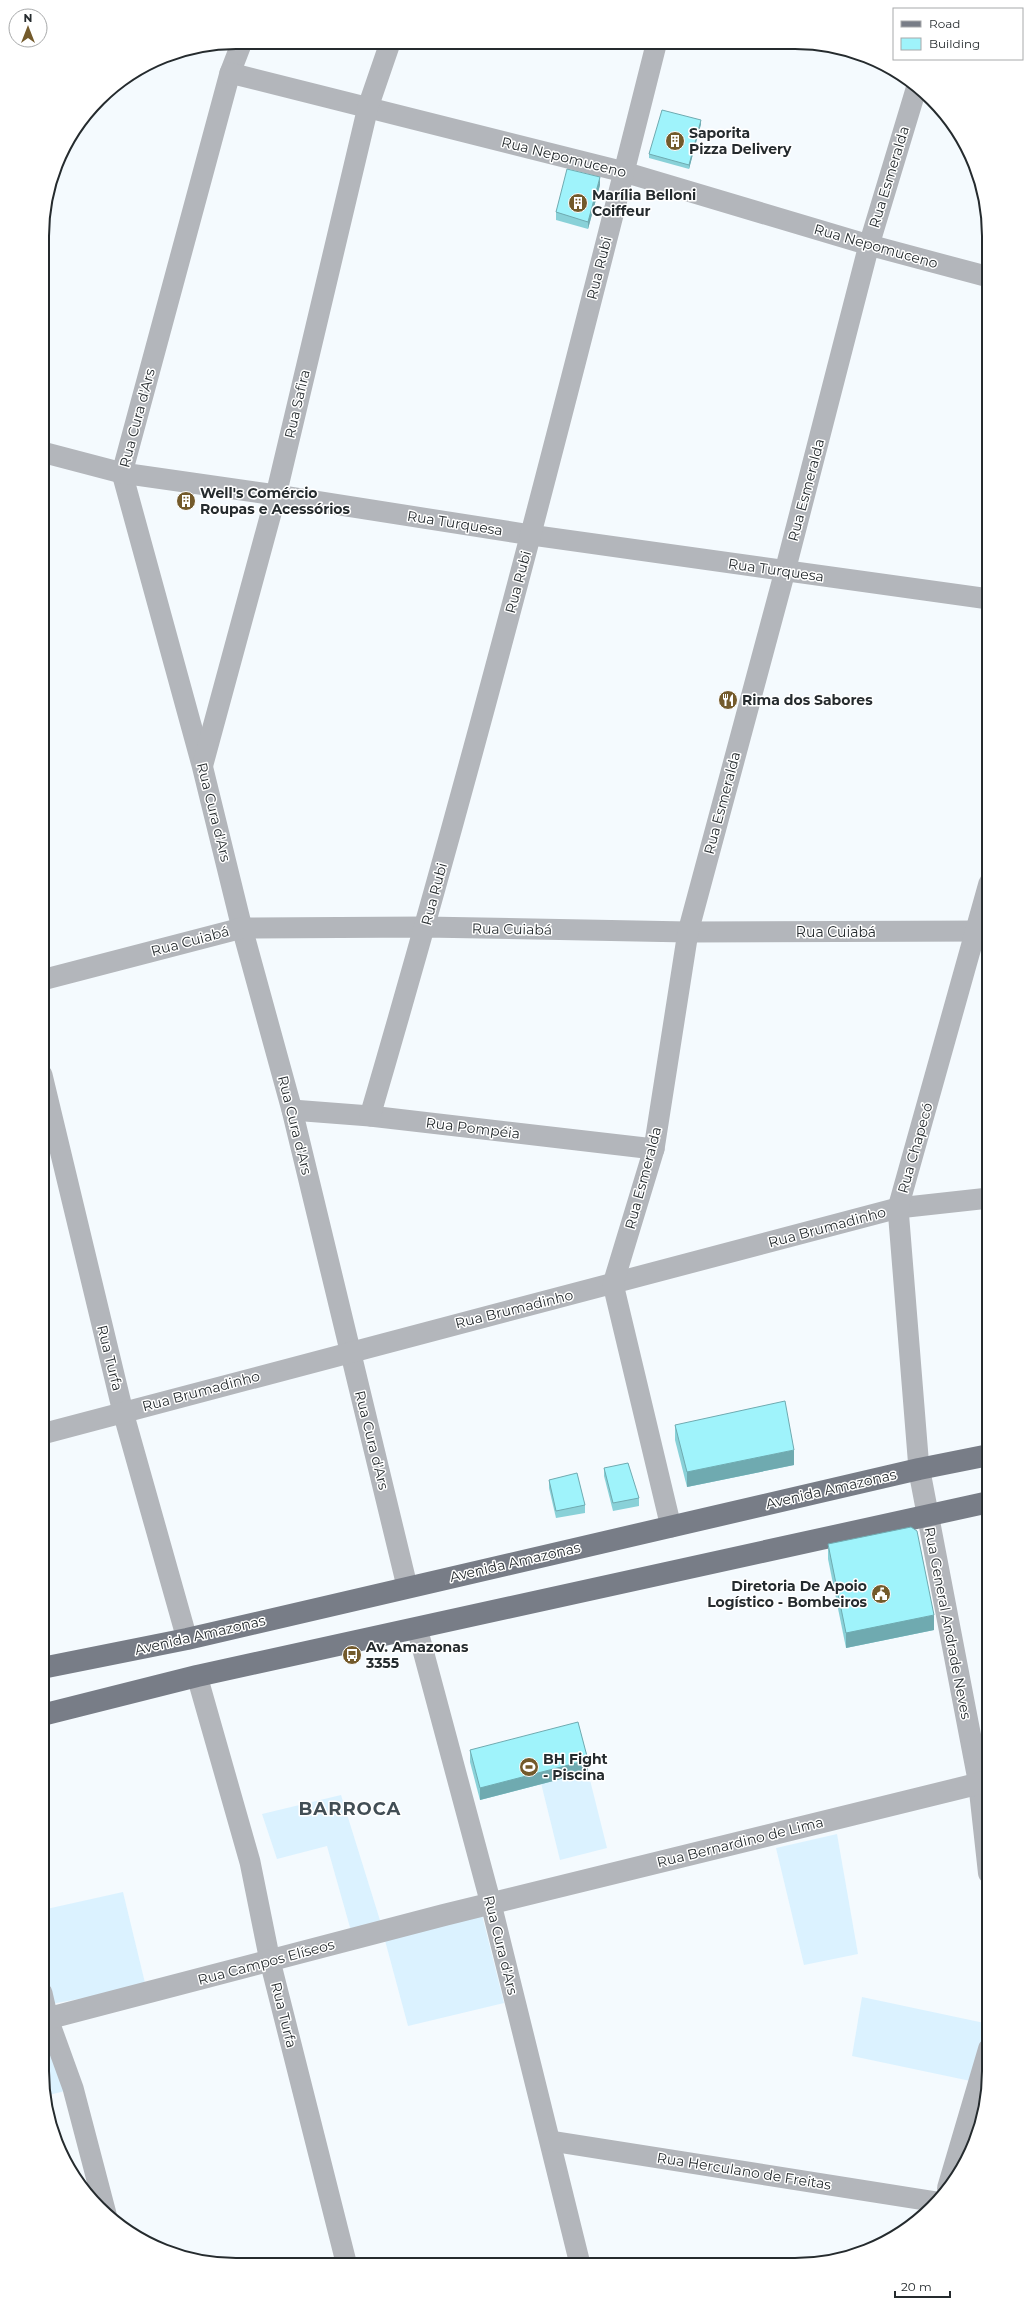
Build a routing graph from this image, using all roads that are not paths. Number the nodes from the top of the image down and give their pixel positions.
1 (239, 49) edge
2 (388, 49) edge
3 (655, 49) edge
4 (230, 73) junction
5 (915, 93) edge
6 (368, 107) junction
7 (624, 172) junction
8 (869, 245) junction
9 (982, 275) edge
10 (49, 454) edge
11 (122, 473) junction
12 (276, 494) junction
13 (531, 536) junction
14 (785, 571) junction
15 (982, 598) edge
16 (202, 765) junction
17 (425, 927) junction
18 (242, 928) junction
19 (982, 931) edge
20 (688, 932) junction
21 (49, 978) edge
22 (49, 1104) edge
23 (292, 1110) junction
24 (370, 1116) junction
25 (654, 1150) junction
26 (982, 1199) edge
27 (898, 1208) junction
28 (613, 1284) junction
29 (350, 1352) junction
30 (123, 1412) junction
31 (49, 1432) edge
32 (982, 1456) edge
33 (919, 1469) junction
34 (982, 1504) edge
35 (927, 1516) junction
36 (671, 1526) junction
37 (407, 1586) junction
38 (417, 1628) junction
39 (187, 1639) junction
40 (49, 1667) edge
41 (197, 1676) junction
42 (49, 1713) edge
43 (982, 1773) edge
44 (982, 1782) edge
45 (491, 1904) junction
46 (270, 1961) junction
47 (49, 2018) edge
48 (49, 2029) edge
49 (982, 2073) edge
50 (551, 2140) junction
51 (953, 2172) edge
52 (929, 2201) edge
53 (103, 2202) edge
54 (345, 2258) edge
55 (579, 2258) edge

1 - 4 street, Rua Cura d'Ars
2 - 6 street, Rua Safira
3 - 7 street, Rua Rubi
4 - 6 street, Rua Nepomuceno
4 - 11 street, Rua Cura d'Ars
5 - 8 street, Rua Esmeralda
6 - 7 street, Rua Nepomuceno
6 - 12 street, Rua Safira
7 - 8 street, Rua Nepomuceno
7 - 13 street, Rua Rubi
8 - 9 street, Rua Nepomuceno
8 - 14 street, Rua Esmeralda
10 - 11 street, Rua Turquesa
11 - 12 street, Rua Turquesa
11 - 16 street, Rua Cura d'Ars
12 - 13 street, Rua Turquesa
12 - 16 street, Rua Safira
13 - 14 street, Rua Turquesa
13 - 17 street, Rua Rubi
14 - 15 street, Rua Turquesa
14 - 20 street, Rua Esmeralda
16 - 18 street, Rua Cura d'Ars
17 - 18 street, Rua Cuiabá
17 - 20 street, Rua Cuiabá
17 - 24 street, Rua Rubi
18 - 21 street, Rua Cuiabá
18 - 23 street, Rua Cura d'Ars
19 - 20 street, Rua Cuiabá
19 - 27 street, Rua Chapecó
20 - 25 street, Rua Esmeralda
22 - 30 street, Rua Turfa
23 - 24 street, Rua Pompéia
23 - 29 street, Rua Cura d'Ars
24 - 25 street, Rua Pompéia
25 - 28 street, Rua Esmeralda
26 - 27 street, Rua Brumadinho
27 - 28 street, Rua Brumadinho
27 - 33 street, Rua Chapecó
28 - 29 street, Rua Brumadinho
28 - 36 street
29 - 30 street, Rua Brumadinho
29 - 37 street, Rua Cura d'Ars
30 - 31 street, Rua Brumadinho
30 - 39 street, Rua Turfa
32 - 33 main road, Avenida Amazonas
33 - 35 street, Rua General Andrade Neves
33 - 36 main road, Avenida Amazonas
34 - 35 main road
35 - 38 main road
35 - 43 street, Rua General Andrade Neves
36 - 37 main road, Avenida Amazonas
37 - 39 main road, Avenida Amazonas
38 - 41 main road
38 - 45 street, Rua Cura d'Ars
39 - 40 main road, Avenida Amazonas
41 - 42 main road
41 - 46 street, Rua Turfa
44 - 45 street, Rua Bernardino de Lima
45 - 46 street, Rua Campos Elíseos
45 - 50 street, Rua Cura d'Ars
46 - 47 street, Rua Campos Elíseos
46 - 54 street, Rua Turfa
48 - 53 street
49 - 51 street
50 - 52 street, Rua Herculano de Freitas
50 - 55 street, Rua Cura d'Ars

